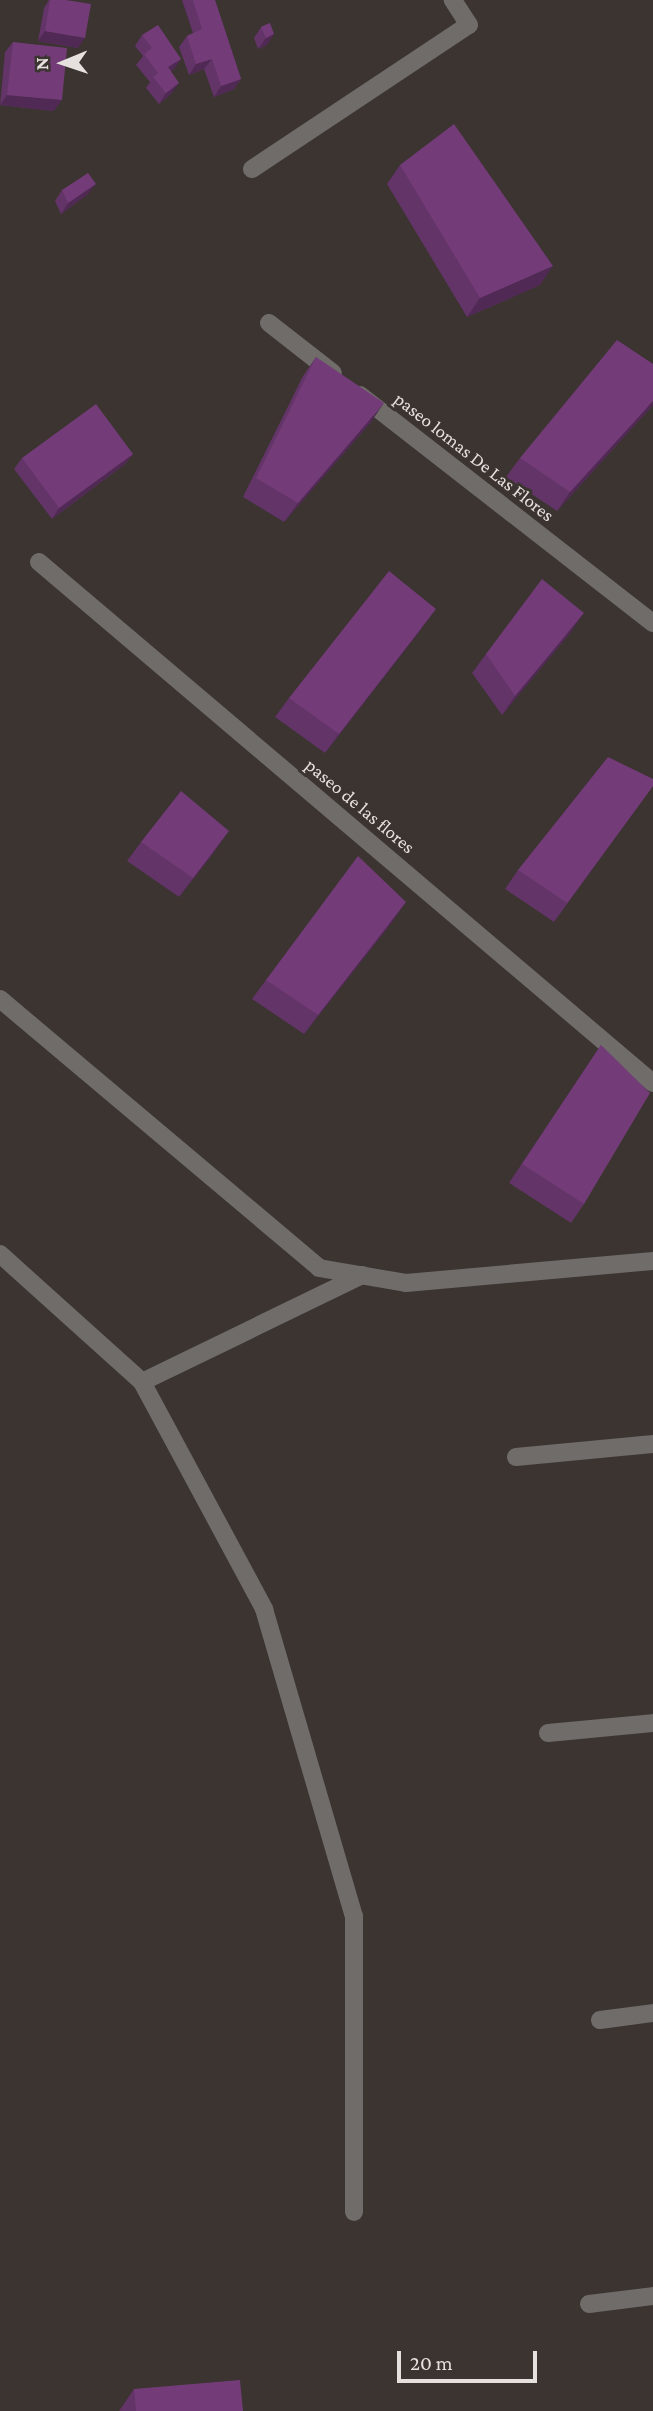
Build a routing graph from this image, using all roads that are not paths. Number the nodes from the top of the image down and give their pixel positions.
1 (453, 0) edge
2 (252, 169) dead end
3 (269, 323) dead end
4 (40, 562) dead end
5 (653, 623) edge
6 (0, 999) edge
7 (653, 1083) edge
8 (0, 1254) edge
9 (653, 1261) edge
10 (362, 1275) junction
11 (142, 1382) junction
12 (653, 1444) edge
13 (516, 1457) dead end
14 (653, 1723) edge
15 (548, 1733) dead end
16 (653, 2013) edge
17 (600, 2020) dead end
18 (354, 2213) dead end
19 (653, 2295) edge
20 (589, 2304) dead end

1 - 2 street
3 - 5 street, paseo lomas De Las Flores
4 - 7 street, paseo de las flores
6 - 10 street
8 - 11 street
9 - 10 street
10 - 11 street
11 - 18 street
12 - 13 street
14 - 15 street
16 - 17 street
19 - 20 street

